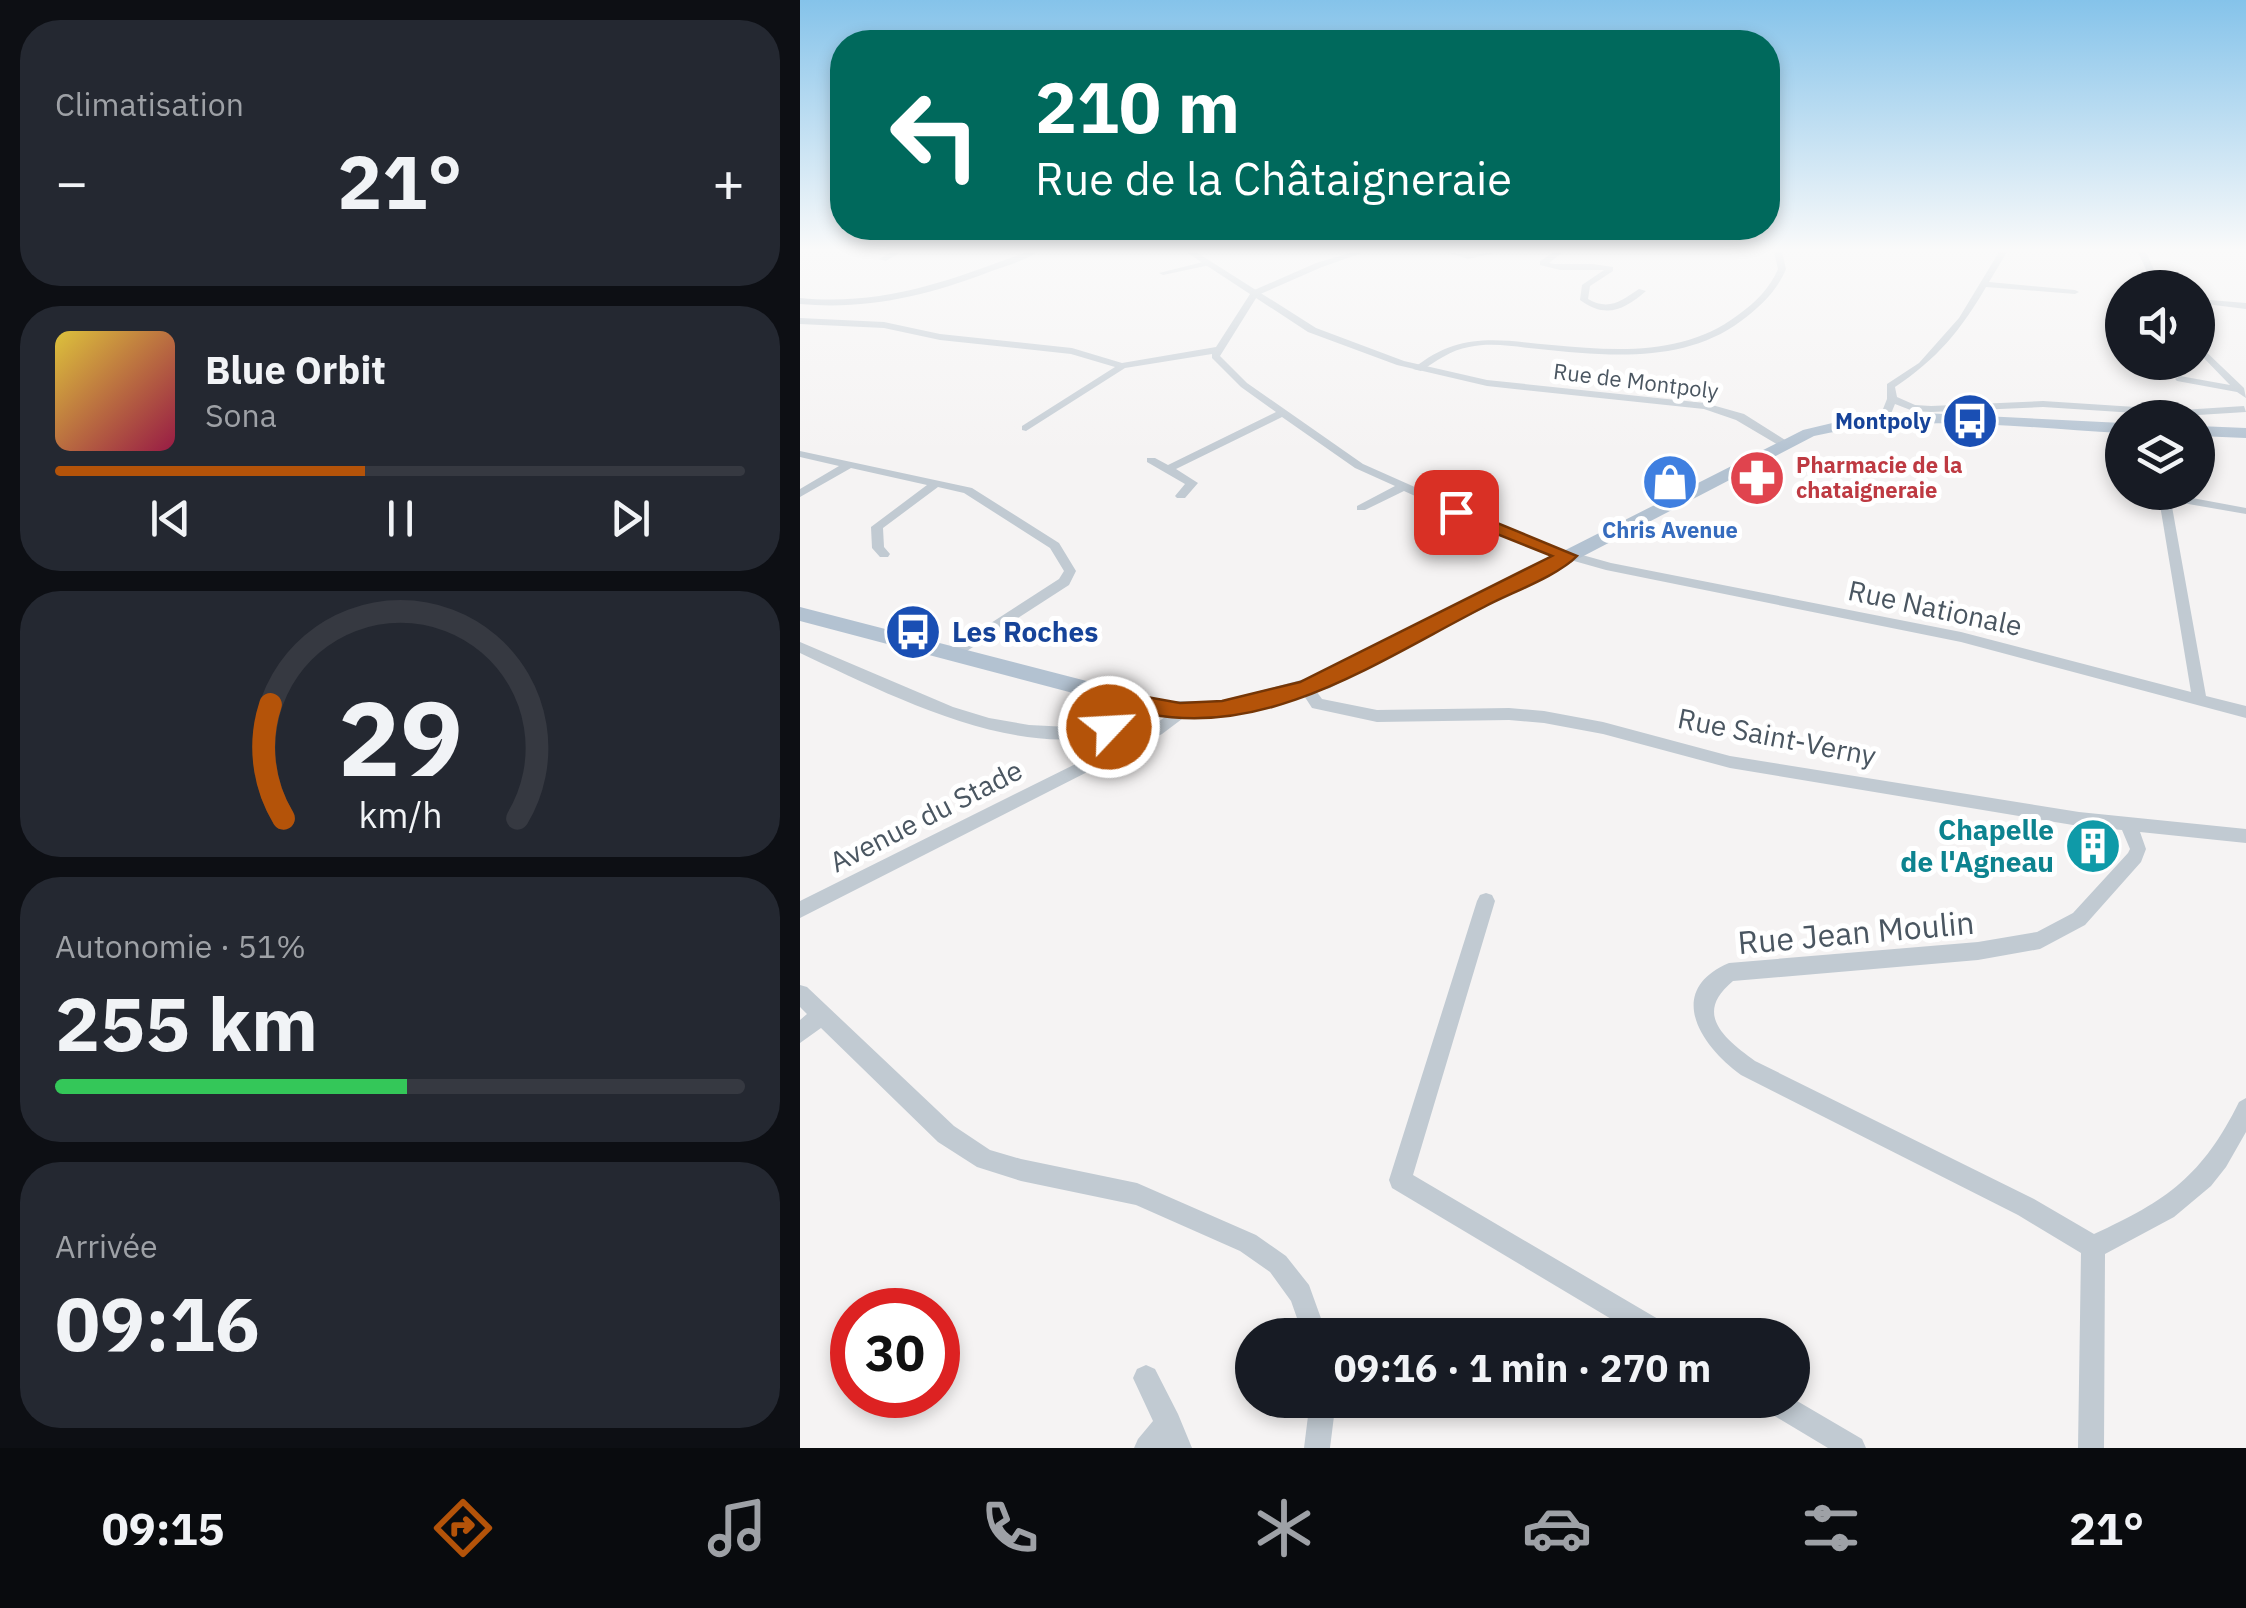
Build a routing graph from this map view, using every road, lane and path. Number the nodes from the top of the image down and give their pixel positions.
1 (1237, 320) edge
2 (1296, 320) edge
3 (1740, 320) edge
4 (1963, 320) edge
5 (800, 321) edge
6 (1218, 350) junction
7 (1122, 366) junction
8 (2215, 366) edge
9 (1418, 368) junction
10 (2180, 380) dead end
11 (1892, 399) junction
12 (2245, 400) edge
13 (1282, 413) junction
14 (1918, 414) junction
15 (1884, 419) junction
16 (2105, 427) edge
17 (1026, 428) dead end
18 (2215, 432) edge
19 (2246, 433) edge
20 (1784, 443) junction
21 (800, 454) edge
22 (1151, 460) dead end
23 (848, 465) junction
24 (1168, 469) junction
25 (935, 484) junction
26 (1403, 487) junction
27 (800, 494) edge
28 (1181, 496) dead end
29 (2215, 507) edge
30 (1361, 508) dead end
31 (2167, 510) edge
32 (2246, 512) edge
33 (1599, 539) junction
34 (884, 554) dead end
35 (1568, 556) junction
36 (1610, 568) junction
37 (800, 614) edge
38 (800, 647) edge
39 (951, 655) junction
40 (1306, 688) junction
41 (2200, 702) junction
42 (1147, 705) junction
43 (1180, 712) junction
44 (2246, 712) edge
45 (2130, 826) junction
46 (2246, 836) edge
47 (1486, 901) dead end
48 (800, 910) edge
49 (800, 994) edge
50 (820, 1015) junction
51 (800, 1033) edge
52 (2246, 1109) edge
53 (2094, 1247) junction
54 (1309, 1318) edge
55 (1632, 1318) edge
56 (1146, 1378) dead end
57 (1321, 1418) edge
58 (1803, 1418) edge
59 (1174, 1435) edge
60 (1147, 1448) edge
61 (1318, 1448) edge
62 (1854, 1448) edge
63 (2092, 1448) edge

1 - 6 street
2 - 9 street, Rue de Montpoly
3 - 9 street
4 - 11 street
5 - 7 street
6 - 7 street
6 - 13 street, Rue Nationale
7 - 17 street
8 - 12 street
9 - 20 street, Rue de Montpoly
10 - 12 street
11 - 14 street
11 - 15 street
12 - 14 street
13 - 24 street
13 - 26 street, Rue Nationale
14 - 15 main road
14 - 16 main road
15 - 20 main road
18 - 19 main road
20 - 33 main road
21 - 23 street
22 - 24 street
23 - 25 street
23 - 27 street
24 - 28 street
25 - 34 street
25 - 39 street
26 - 30 street
26 - 35 street, Rue Nationale
29 - 32 street
31 - 41 street
33 - 35 main road
33 - 36 street
35 - 36 street, Rue Nationale
35 - 40 main road
36 - 41 street, Rue Nationale
37 - 39 main road
38 - 42 street
39 - 42 main road
40 - 43 main road
40 - 45 street, Rue Saint-Verny
41 - 44 street, Rue Nationale
42 - 43 main road
43 - 48 street, Avenue du Stade
45 - 46 street, Rue Saint-Verny
45 - 53 street, Rue Jean Moulin
47 - 55 street
49 - 50 street
50 - 51 street
50 - 54 street
52 - 53 street
53 - 63 street
56 - 59 street
57 - 61 street
58 - 62 street
59 - 60 street

